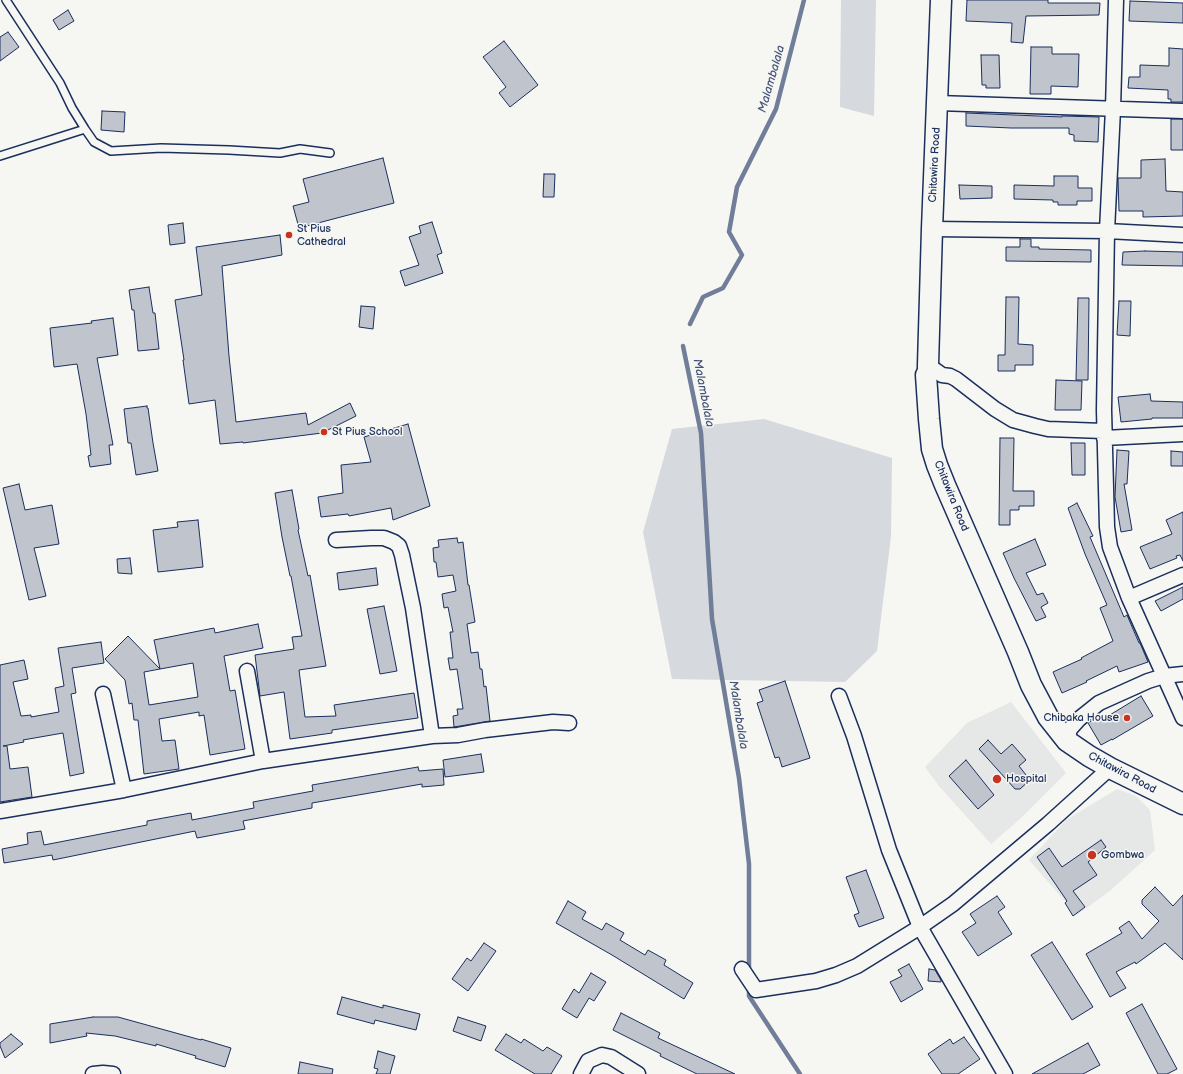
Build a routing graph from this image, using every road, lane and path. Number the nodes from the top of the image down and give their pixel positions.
1 (6, 0) edge
2 (941, 0) edge
3 (1116, 0) edge
4 (937, 103) junction
5 (1113, 109) junction
6 (1183, 111) edge
7 (84, 129) junction
8 (330, 153) dead end
9 (0, 156) edge
10 (932, 229) junction
11 (1107, 231) junction
12 (1183, 235) edge
13 (928, 365) junction
14 (1183, 434) edge
15 (1104, 435) junction
16 (336, 540) dead end
17 (1183, 575) edge
18 (1129, 598) junction
19 (247, 671) dead end
20 (1183, 674) edge
21 (1164, 676) junction
22 (103, 694) dead end
23 (839, 696) dead end
24 (1183, 718) edge
25 (569, 723) dead end
26 (432, 736) junction
27 (1067, 741) junction
28 (263, 761) junction
29 (1110, 768) junction
30 (124, 790) junction
31 (1183, 804) edge
32 (0, 811) edge
33 (920, 927) junction
34 (742, 969) dead end
35 (93, 1074) edge
36 (113, 1074) edge
37 (581, 1074) edge
38 (638, 1074) edge
39 (1006, 1074) edge

1 - 7 lane
2 - 4 street, Chitawira Road
3 - 5 street
4 - 5 street
4 - 10 street, Chitawira Road
5 - 6 street
5 - 11 street
7 - 8 lane
7 - 9 lane
10 - 11 street
10 - 13 street, Chitawira Road
11 - 12 street
11 - 15 street
13 - 15 street
13 - 27 street, Chitawira Road
14 - 15 street
15 - 18 street
16 - 26 street
17 - 18 street
18 - 21 street
19 - 28 street
20 - 21 street
21 - 24 street
21 - 27 street
22 - 30 street
23 - 33 street
25 - 26 street
26 - 28 street
27 - 29 street, Chitawira Road
28 - 30 street
29 - 31 street, Chitawira Road
29 - 33 street
30 - 32 street
33 - 34 street
33 - 39 street
35 - 36 street
37 - 38 street

